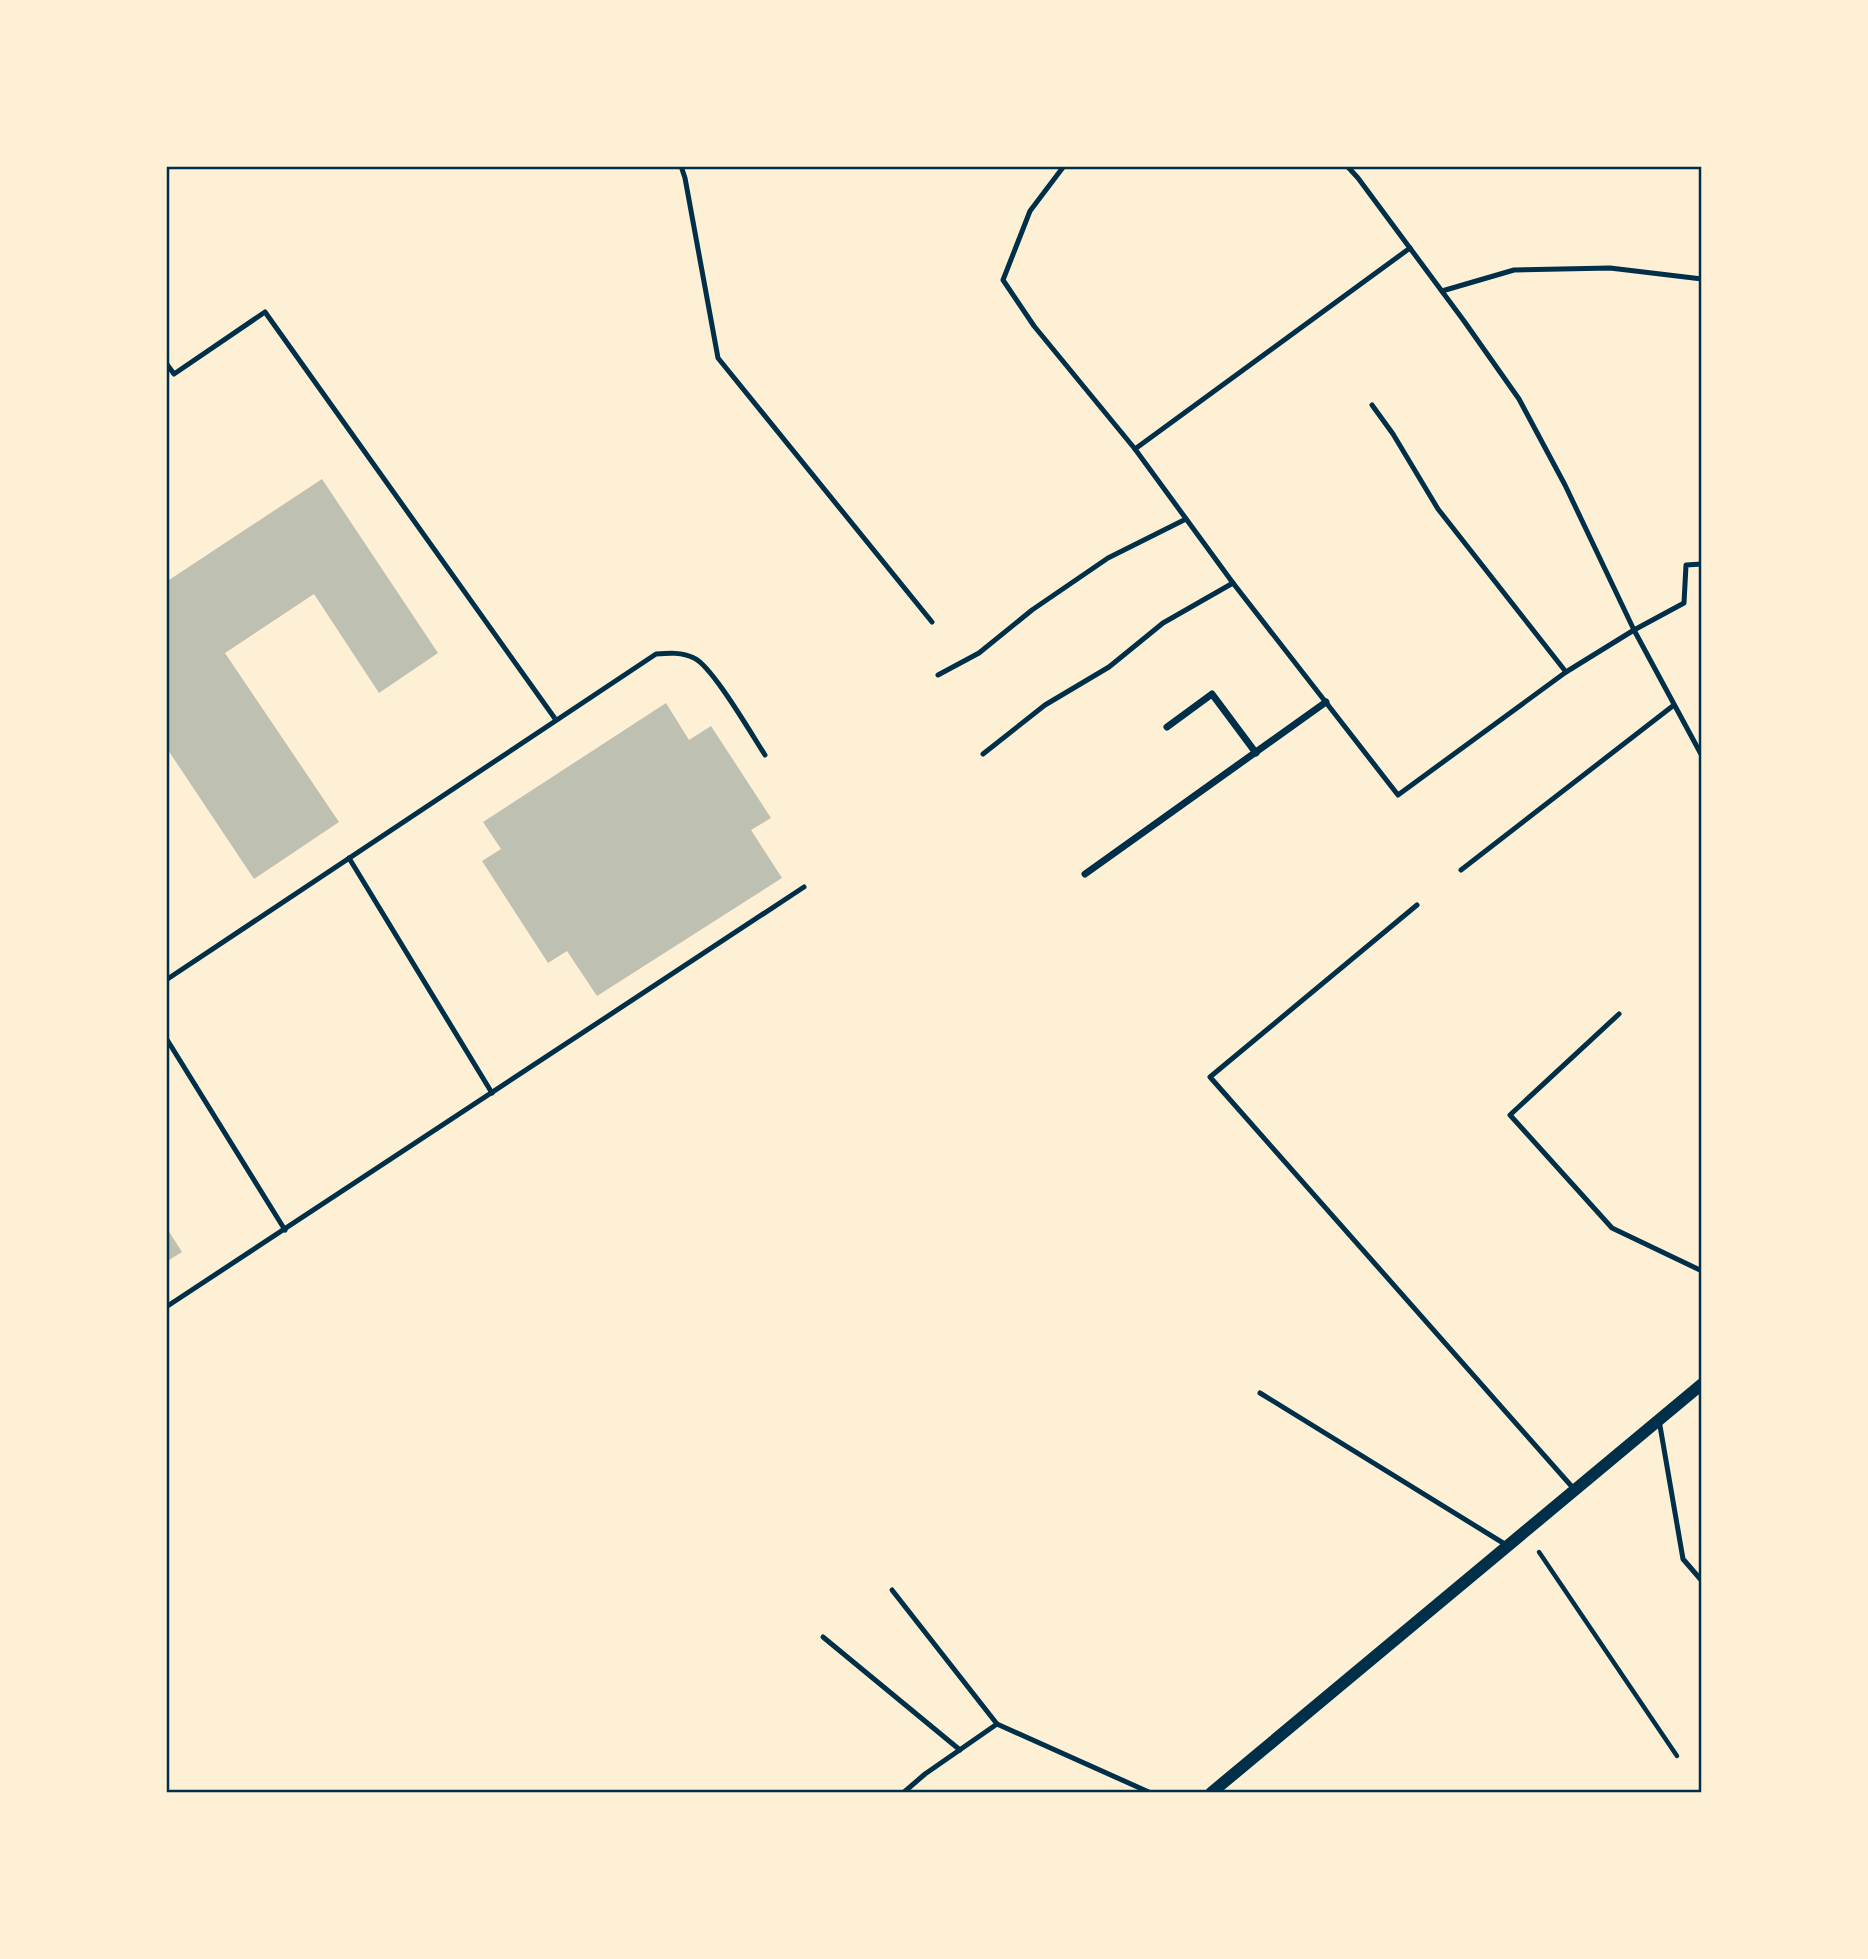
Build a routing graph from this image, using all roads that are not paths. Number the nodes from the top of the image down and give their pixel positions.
1 (681, 166) edge
2 (1064, 166) edge
3 (1347, 166) edge
4 (1410, 247) junction
5 (1702, 279) edge
6 (1442, 291) junction
7 (166, 363) edge
8 (174, 374) junction
9 (166, 379) edge
10 (1372, 405) dead end
11 (1135, 449) junction
12 (1186, 519) junction
13 (1702, 564) edge
14 (1233, 583) junction
15 (932, 622) dead end
16 (1634, 630) junction
17 (1566, 672) junction
18 (938, 675) dead end
19 (1326, 702) junction
20 (1674, 705) junction
21 (556, 720) junction
22 (1167, 727) dead end
23 (1256, 753) junction
24 (983, 754) dead end
25 (765, 755) dead end
26 (1702, 756) edge
27 (349, 858) junction
28 (1461, 870) dead end
29 (1085, 874) dead end
30 (804, 887) dead end
31 (1418, 905) dead end
32 (166, 980) edge
33 (1619, 1014) dead end
34 (166, 1038) edge
35 (492, 1093) junction
36 (285, 1230) junction
37 (1702, 1271) edge
38 (166, 1307) edge
39 (1702, 1384) edge
40 (1260, 1394) dead end
41 (1660, 1420) junction
42 (1574, 1489) junction
43 (1508, 1546) junction
44 (1702, 1581) edge
45 (892, 1590) dead end
46 (823, 1637) dead end
47 (997, 1724) junction
48 (960, 1750) junction
49 (903, 1793) edge
50 (1151, 1793) edge
51 (1211, 1793) edge

1 - 15 lane
2 - 11 lane
3 - 4 lane
4 - 6 lane
4 - 11 lane
5 - 6 lane
6 - 16 lane
7 - 8 lane
8 - 9 lane
8 - 21 lane
10 - 17 lane
11 - 12 lane
12 - 14 lane
12 - 18 lane
13 - 16 lane
14 - 19 lane
14 - 24 lane
16 - 17 lane
16 - 20 lane
17 - 19 lane
19 - 23 street
20 - 26 lane
20 - 28 lane
21 - 25 lane
21 - 27 lane
22 - 23 street
23 - 29 street
27 - 32 lane
27 - 35 lane
30 - 35 lane
31 - 42 lane
33 - 37 lane
34 - 36 lane
35 - 36 lane
36 - 38 lane
39 - 41 street
40 - 43 lane
41 - 42 street
41 - 44 lane
42 - 43 street
43 - 51 street
45 - 47 lane
46 - 48 lane
47 - 48 lane
47 - 50 lane
48 - 49 lane

